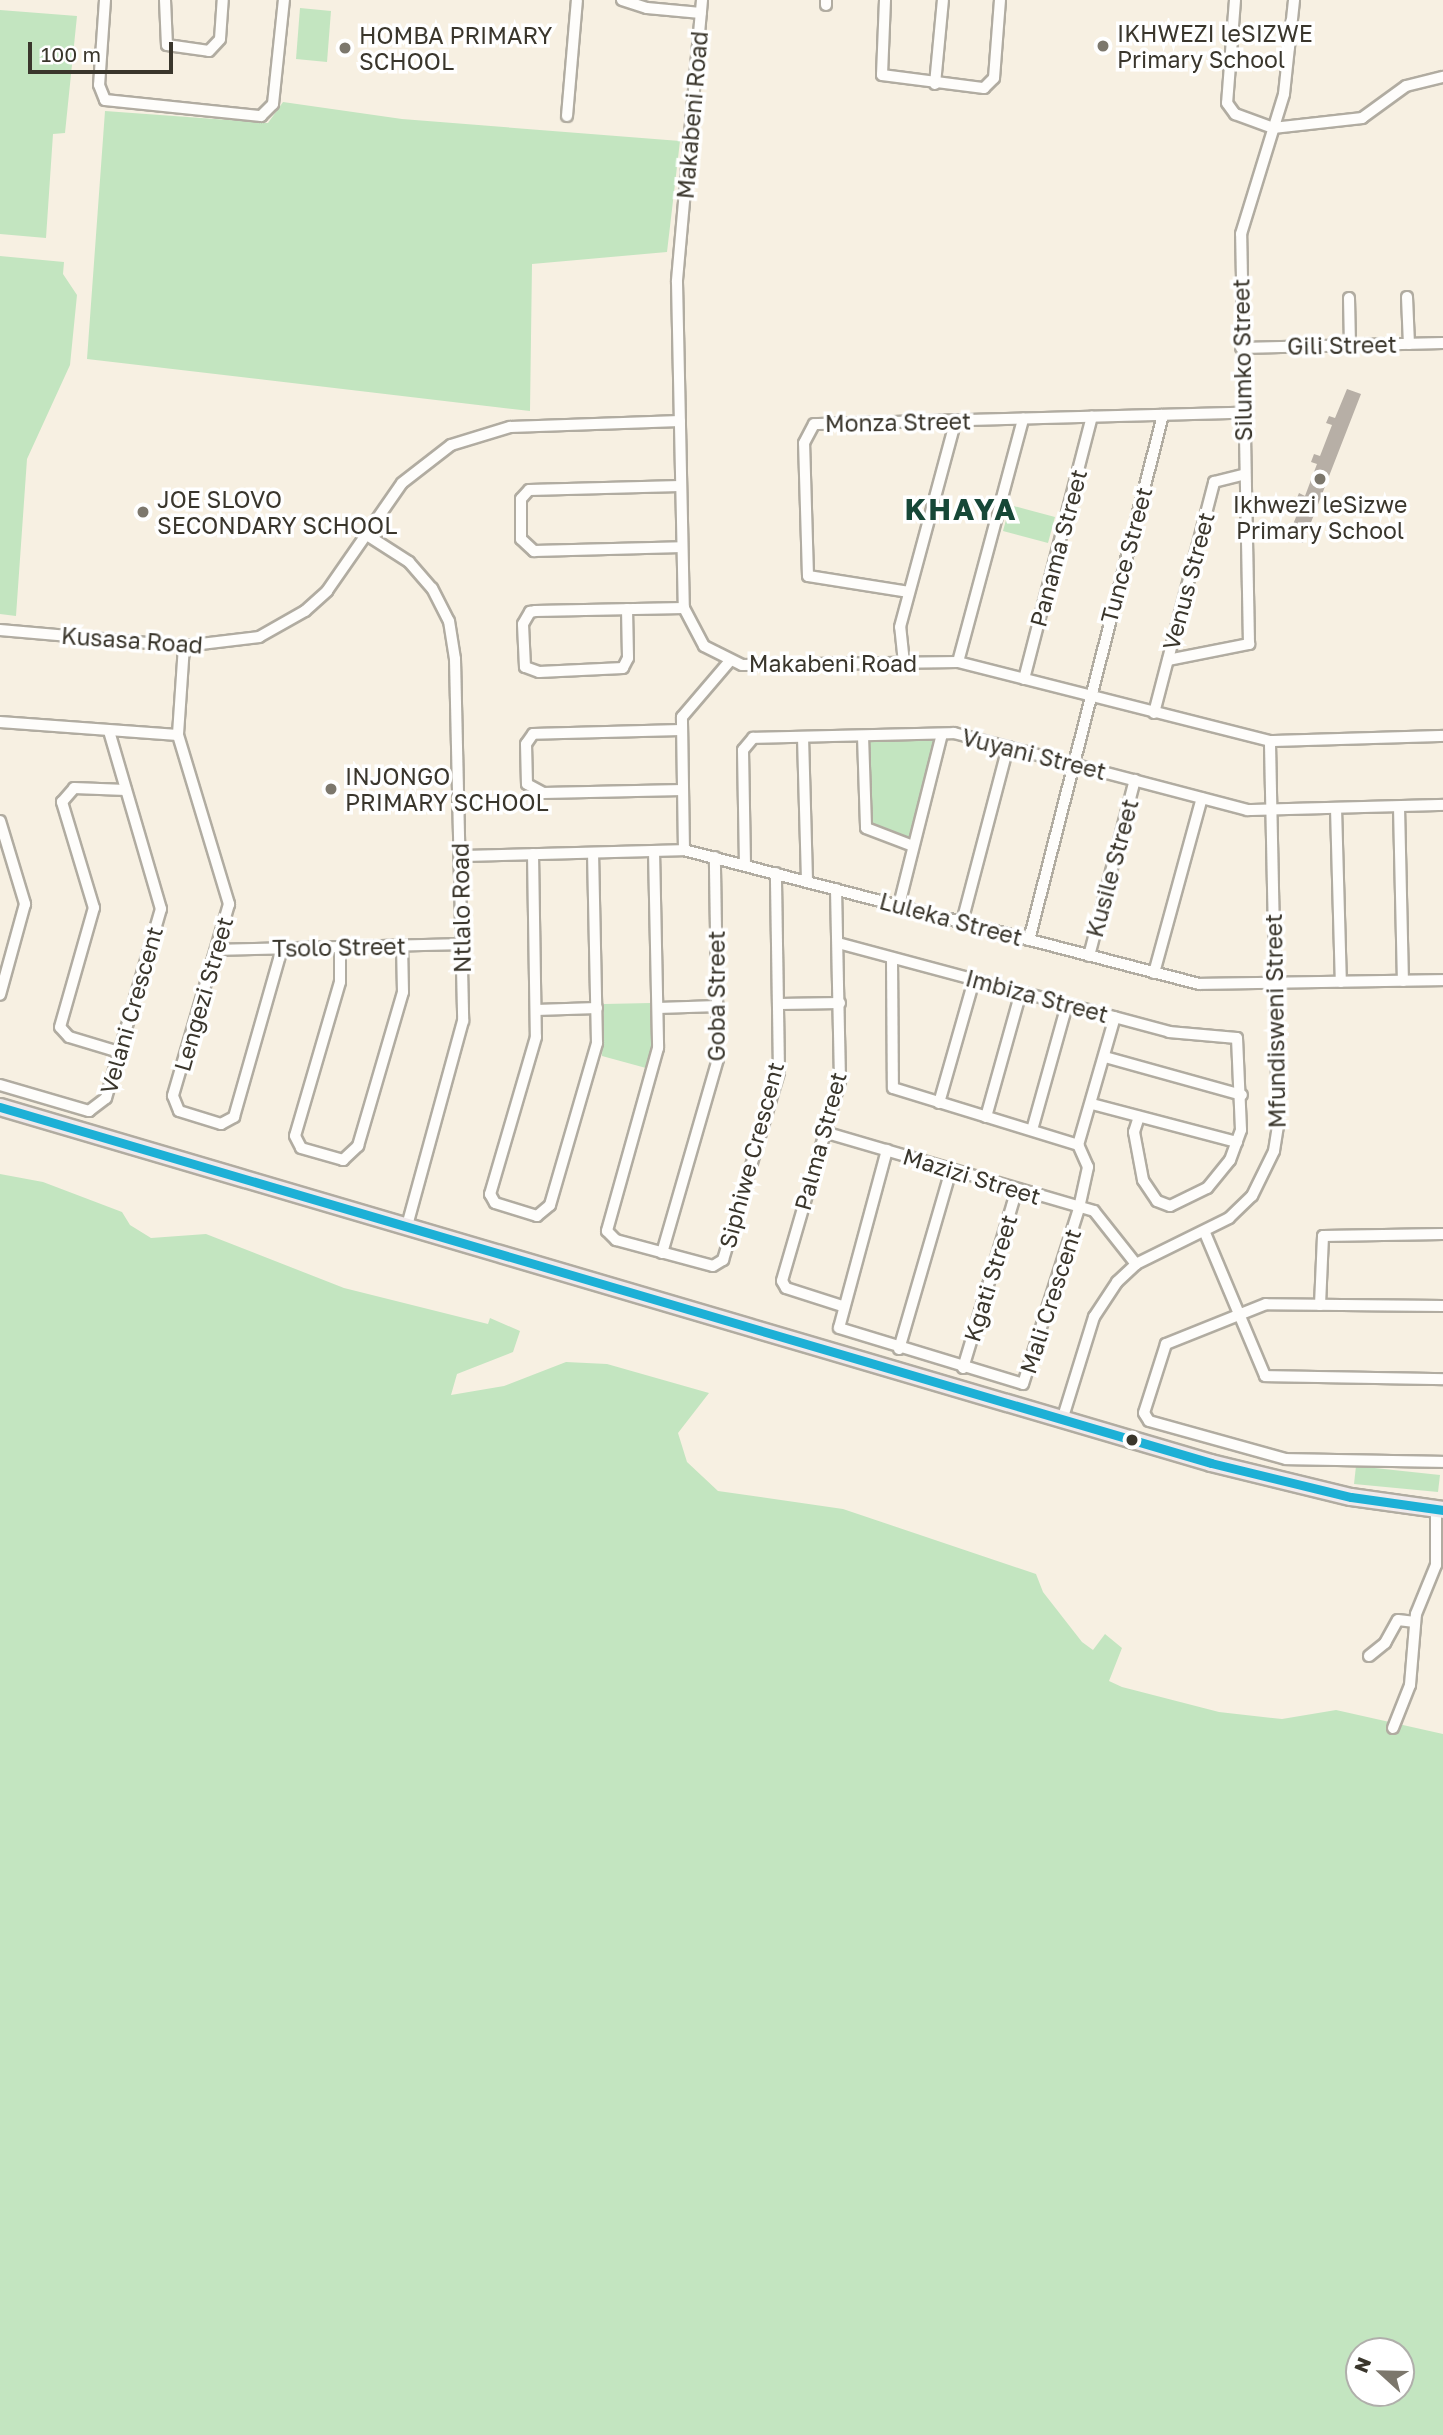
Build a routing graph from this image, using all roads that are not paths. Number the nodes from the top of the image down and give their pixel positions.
1 (105, 0) edge
2 (165, 0) edge
3 (223, 0) edge
4 (284, 0) edge
5 (577, 0) edge
6 (622, 0) edge
7 (702, 0) edge
8 (884, 0) edge
9 (943, 0) edge
10 (1000, 0) edge
11 (1235, 0) edge
12 (1294, 0) edge
13 (636, 3) edge
14 (701, 13) junction
15 (1443, 77) edge
16 (935, 84) junction
17 (567, 116) dead end
18 (1273, 128) junction
19 (1407, 297) dead end
20 (1349, 298) dead end
21 (1443, 343) edge
22 (1409, 344) junction
23 (1350, 345) junction
24 (1241, 348) junction
25 (1244, 413) junction
26 (1163, 415) junction
27 (1091, 417) junction
28 (1023, 419) junction
29 (956, 420) junction
30 (680, 421) junction
31 (1245, 474) junction
32 (680, 486) junction
33 (367, 535) junction
34 (682, 547) junction
35 (909, 592) junction
36 (684, 608) junction
37 (627, 610) junction
38 (0, 630) edge
39 (184, 646) junction
40 (1168, 660) junction
41 (729, 662) junction
42 (958, 662) junction
43 (904, 663) junction
44 (1024, 679) junction
45 (1088, 696) junction
46 (1154, 713) junction
47 (0, 722) edge
48 (681, 730) junction
49 (109, 731) junction
50 (942, 734) junction
51 (178, 736) junction
52 (863, 736) junction
53 (1443, 736) edge
54 (803, 737) junction
55 (1270, 741) junction
56 (1007, 747) junction
57 (1072, 764) junction
58 (1135, 780) junction
59 (126, 790) junction
60 (683, 790) junction
61 (1202, 798) junction
62 (1443, 806) edge
63 (1399, 807) junction
64 (1336, 808) junction
65 (1272, 810) junction
66 (0, 821) edge
67 (913, 846) junction
68 (684, 850) junction
69 (654, 851) junction
70 (593, 853) junction
71 (533, 854) junction
72 (460, 856) junction
73 (715, 857) junction
74 (745, 865) junction
75 (776, 873) junction
76 (807, 881) junction
77 (836, 889) junction
78 (899, 905) junction
79 (962, 922) junction
80 (1029, 940) junction
81 (838, 943) junction
82 (461, 944) junction
83 (402, 946) junction
84 (341, 948) junction
85 (282, 949) junction
86 (217, 950) junction
87 (1089, 956) junction
88 (892, 958) junction
89 (1154, 973) junction
90 (974, 980) junction
91 (1443, 980) edge
92 (1403, 981) junction
93 (1341, 982) junction
94 (1276, 984) junction
95 (1021, 992) junction
96 (0, 995) edge
97 (840, 1003) junction
98 (779, 1004) junction
99 (1067, 1005) junction
100 (718, 1006) junction
101 (597, 1008) junction
102 (658, 1008) junction
103 (536, 1010) junction
104 (1115, 1017) junction
105 (119, 1052) junction
106 (1105, 1057) junction
107 (0, 1085) edge
108 (1242, 1095) junction
109 (939, 1103) junction
110 (1092, 1104) junction
111 (0, 1107) edge
112 (986, 1117) junction
113 (1139, 1117) junction
114 (1032, 1130) junction
115 (824, 1132) junction
116 (1237, 1142) junction
117 (1078, 1145) junction
118 (887, 1150) junction
119 (951, 1170) junction
120 (1017, 1189) junction
121 (1079, 1208) junction
122 (407, 1226) junction
123 (1205, 1233) junction
124 (1443, 1234) edge
125 (662, 1252) junction
126 (1136, 1265) junction
127 (1320, 1305) junction
128 (842, 1306) junction
129 (1443, 1306) edge
130 (1237, 1315) junction
131 (900, 1349) junction
132 (963, 1368) junction
133 (1443, 1379) edge
134 (1063, 1418) junction
135 (1443, 1462) edge
136 (1439, 1510) edge
137 (1415, 1622) junction
138 (1369, 1656) dead end
139 (1393, 1728) dead end

1 - 4 street
2 - 3 street
5 - 17 street
6 - 13 street
7 - 14 street, Makabeni Road
8 - 16 street
9 - 16 street
10 - 16 street
11 - 18 street
12 - 18 street, Silumko Street
13 - 14 street
14 - 30 street, Makabeni Road
15 - 18 street
18 - 24 street, Silumko Street
19 - 22 street
20 - 23 street
21 - 22 street, Gili Street
22 - 23 street, Gili Street
23 - 24 street, Gili Street
24 - 25 street, Silumko Street
25 - 26 street, Monza Street
25 - 31 street, Silumko Street
26 - 27 street, Monza Street
26 - 45 street, Tunce Street
27 - 28 street, Monza Street
27 - 44 street, Panama Street
28 - 29 street, Monza Street
28 - 42 street
29 - 35 street
29 - 35 street, Monza Street
30 - 32 street, Makabeni Road
30 - 33 street, Kusasa Road
31 - 40 street, Venus Street
31 - 40 street, Silumko Street
32 - 34 street, Makabeni Road
32 - 34 street
33 - 39 street, Kusasa Road
33 - 72 street, Ntlalo Road
34 - 36 street, Makabeni Road
35 - 43 street
36 - 37 street
36 - 41 street, Makabeni Road
37 - 37 street
38 - 39 street, Kusasa Road
39 - 51 street, Lengezi Street
40 - 46 street, Venus Street
41 - 43 street, Makabeni Road
41 - 48 street
42 - 43 street, Makabeni Road
42 - 44 street, Makabeni Road
44 - 45 street, Makabeni Road
45 - 46 street, Makabeni Road
45 - 57 street, Tunce Street
46 - 55 street, Makabeni Road
47 - 49 street
48 - 60 street
48 - 60 street
49 - 51 street
49 - 59 street, Velani Crescent
50 - 52 street, Vuyani Street
50 - 56 street, Vuyani Street
50 - 67 street
51 - 86 street, Lengezi Street
52 - 54 street, Vuyani Street
52 - 67 street
53 - 55 street, Makabeni Road
54 - 74 street, Vuyani Street
54 - 76 street
55 - 65 street, Mfundisweni Street
56 - 57 street, Vuyani Street
56 - 79 street
57 - 58 street, Vuyani Street
57 - 80 street, Tunce Street
58 - 61 street, Vuyani Street
58 - 87 street, Kusile Street
59 - 105 street, Velani Crescent
59 - 105 street
60 - 68 street
61 - 65 street, Vuyani Street
61 - 89 street
62 - 63 street, Vuyani Street
63 - 64 street, Vuyani Street
63 - 92 street
64 - 65 street, Vuyani Street
64 - 93 street
65 - 94 street, Mfundisweni Street
66 - 96 street
67 - 78 street
68 - 69 street, Luleka Street
68 - 73 street, Luleka Street
69 - 70 street, Luleka Street
69 - 102 street, Siphiwe Crescent
70 - 71 street, Luleka Street
70 - 101 street
71 - 72 street, Luleka Street
71 - 103 street
72 - 82 street, Ntlalo Road
73 - 74 street, Luleka Street
73 - 100 street, Goba Street
74 - 75 street, Luleka Street
75 - 76 street, Luleka Street
75 - 98 street, Siphiwe Crescent
76 - 77 street, Luleka Street
77 - 78 street, Luleka Street
77 - 81 street, Palma Street
78 - 79 street, Luleka Street
79 - 80 street, Luleka Street
80 - 87 street, Luleka Street
81 - 88 street, Imbiza Street
81 - 97 street, Palma Street
82 - 83 street, Tsolo Street
82 - 122 street, Ntlalo Road
83 - 84 street, Tsolo Street
83 - 84 street
84 - 85 street, Tsolo Street
85 - 86 street, Tsolo Street
85 - 86 street, Lengezi Street
87 - 89 street, Luleka Street
88 - 90 street, Imbiza Street
88 - 109 street
89 - 94 street, Luleka Street
90 - 95 street, Imbiza Street
90 - 109 street
91 - 92 street, Luleka Street
92 - 93 street, Luleka Street
93 - 94 street, Luleka Street
94 - 123 street, Mfundisweni Street
95 - 99 street, Imbiza Street
95 - 112 street
97 - 98 street
97 - 115 street, Palma Street
98 - 125 street, Siphiwe Crescent
99 - 104 street, Imbiza Street
99 - 114 street
100 - 102 street
100 - 125 street, Goba Street
101 - 103 street
101 - 103 street
102 - 125 street, Siphiwe Crescent
104 - 106 street
104 - 108 street, Imbiza Street
105 - 107 street, Velani Crescent
106 - 108 street
106 - 110 street
108 - 116 street
109 - 112 street
110 - 113 street
110 - 117 street
111 - 122 main road
112 - 114 street
113 - 116 street
113 - 116 street
114 - 117 street
115 - 118 street, Mazizi Street
115 - 128 street, Palma Street
117 - 121 street, Mali Crescent
118 - 119 street, Mazizi Street
118 - 128 street
119 - 120 street, Mazizi Street
119 - 131 street
120 - 121 street, Mazizi Street
120 - 132 street, Kgati Street
121 - 126 street, Mazizi Street
121 - 132 street, Mali Crescent
122 - 134 main road
123 - 126 street, Mfundisweni Street
123 - 130 street
124 - 127 street
126 - 134 street, Mfundisweni Street
127 - 129 street
127 - 130 street
128 - 131 street, Mali Crescent
130 - 133 street
130 - 135 street
131 - 132 street, Mali Crescent
134 - 136 main road
136 - 137 street
137 - 138 street
137 - 139 street

